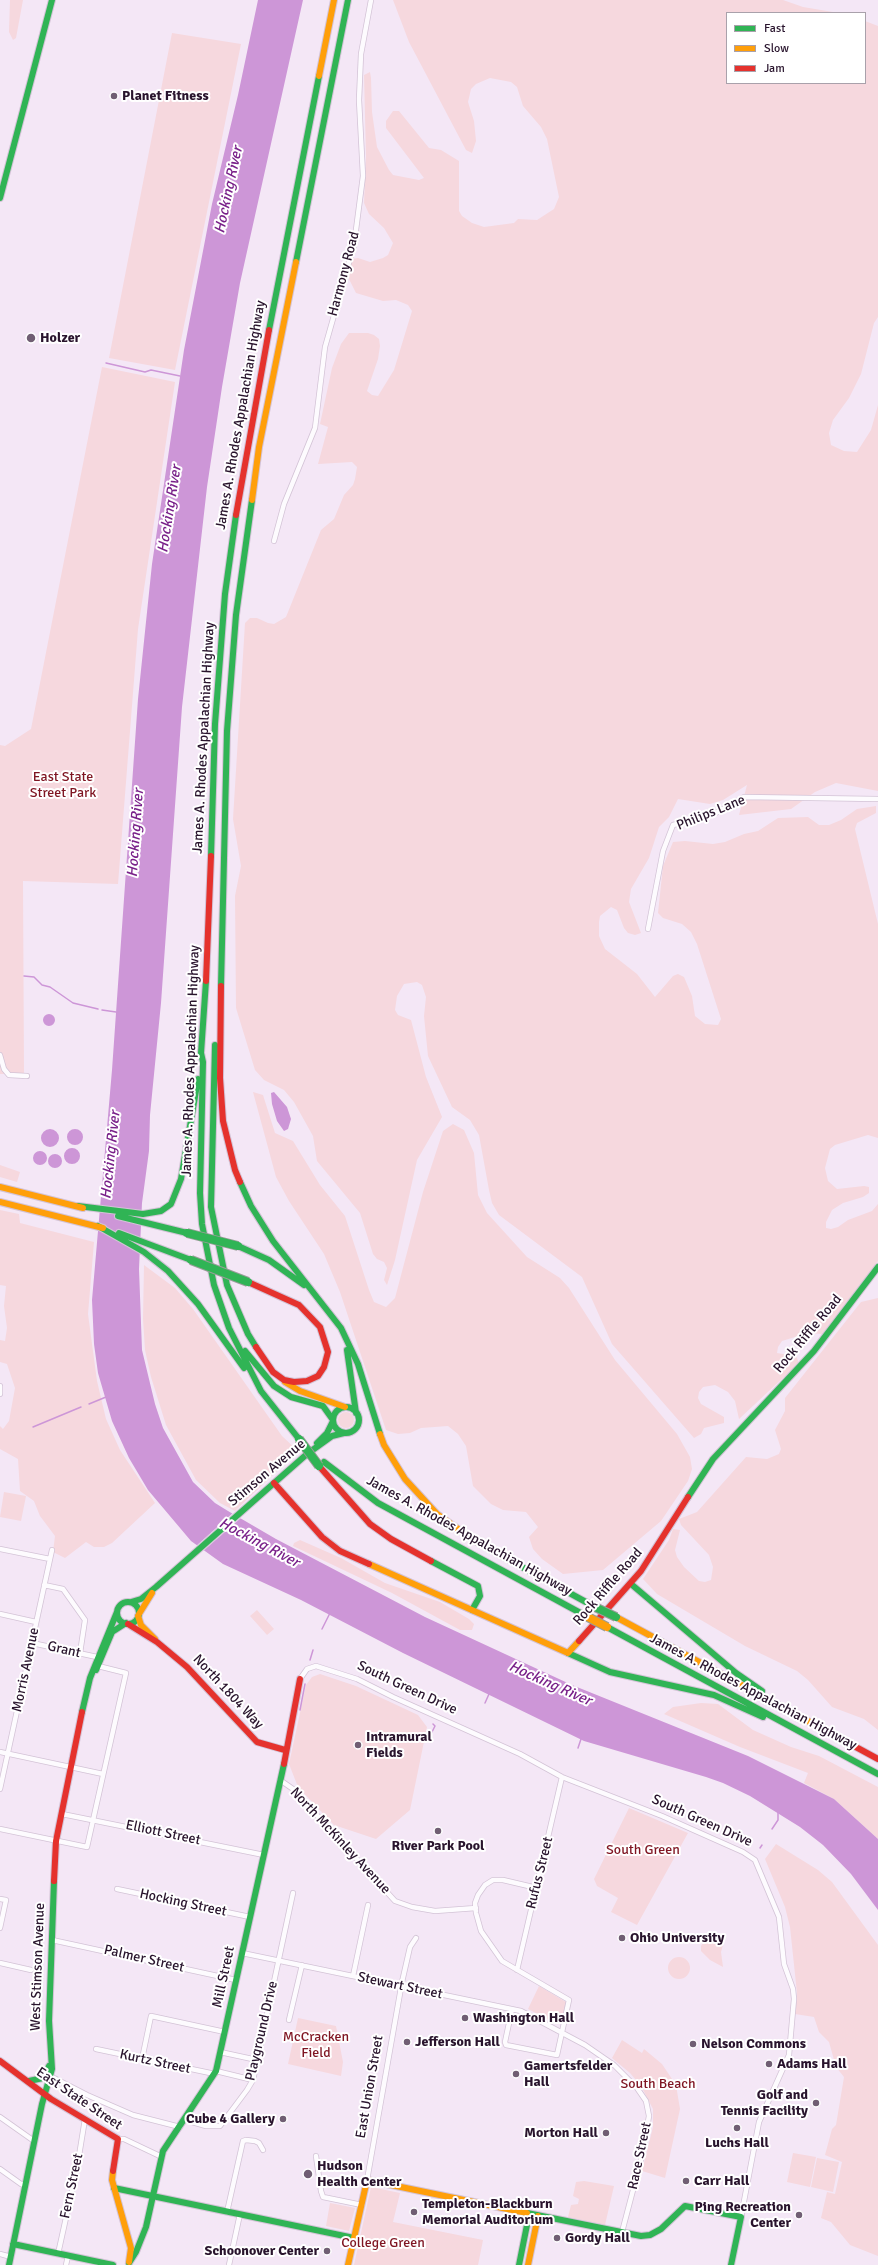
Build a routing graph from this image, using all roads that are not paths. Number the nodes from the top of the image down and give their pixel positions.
1 (52, 0) edge
2 (334, 0) edge
3 (348, 0) edge
4 (371, 0) edge
5 (0, 198) edge
6 (274, 541) dead end
7 (878, 799) edge
8 (223, 840) junction
9 (648, 929) dead end
10 (201, 1053) junction
11 (0, 1055) edge
12 (27, 1076) dead end
13 (1, 1187) edge
14 (2, 1203) edge
15 (78, 1206) junction
16 (98, 1226) junction
17 (878, 1267) edge
18 (319, 1298) junction
19 (335, 1319) junction
20 (228, 1328) junction
21 (284, 1380) junction
22 (0, 1386) edge
23 (261, 1391) junction
24 (0, 1394) edge
25 (345, 1407) junction
26 (356, 1413) junction
27 (333, 1421) junction
28 (344, 1433) junction
29 (307, 1454) junction
30 (322, 1464) junction
31 (274, 1483) junction
32 (0, 1549) edge
33 (52, 1550) dead end
34 (50, 1559) junction
35 (630, 1584) junction
36 (44, 1585) junction
37 (156, 1587) junction
38 (131, 1602) junction
39 (472, 1610) junction
40 (117, 1612) junction
41 (0, 1614) edge
42 (138, 1615) junction
43 (36, 1622) junction
44 (127, 1624) junction
45 (32, 1642) junction
46 (157, 1642) junction
47 (568, 1652) junction
48 (80, 1653) junction
49 (97, 1657) junction
50 (98, 1666) junction
51 (300, 1679) joint
52 (784, 1707) junction
53 (792, 1729) junction
54 (285, 1750) junction
55 (75, 1751) junction
56 (0, 1752) edge
57 (8, 1754) junction
58 (878, 1759) edge
59 (71, 1767) junction
60 (103, 1774) junction
61 (878, 1774) edge
62 (562, 1777) junction
63 (280, 1780) junction
64 (0, 1789) edge
65 (62, 1814) junction
66 (94, 1819) junction
67 (0, 1829) edge
68 (56, 1841) junction
69 (264, 1855) junction
70 (537, 1888) junction
71 (117, 1889) dead end
72 (293, 1893) dead end
73 (0, 1898) edge
74 (368, 1905) dead end
75 (476, 1908) junction
76 (250, 1917) junction
77 (0, 1928) edge
78 (416, 1938) dead end
79 (52, 1940) junction
80 (242, 1953) junction
81 (279, 1960) junction
82 (0, 1963) edge
83 (302, 1965) junction
84 (32, 1970) dead end
85 (517, 1970) junction
86 (353, 1976) junction
87 (236, 1980) junction
88 (401, 1987) junction
89 (512, 2009) junction
90 (289, 2020) dead end
91 (555, 2028) joint
92 (225, 2032) junction
93 (562, 2032) junction
94 (96, 2049) dead end
95 (220, 2052) junction
96 (51, 2058) junction
97 (142, 2059) junction
98 (257, 2060) junction
99 (0, 2061) edge
100 (215, 2073) junction
101 (50, 2076) junction
102 (253, 2080) junction
103 (29, 2081) junction
104 (46, 2094) junction
105 (0, 2117) edge
106 (85, 2119) junction
107 (185, 2120) junction
108 (180, 2127) junction
109 (118, 2139) junction
110 (34, 2141) junction
111 (263, 2150) dead end
112 (316, 2156) dead end
113 (162, 2157) junction
114 (0, 2169) edge
115 (367, 2180) junction
116 (25, 2185) junction
117 (114, 2188) junction
118 (153, 2196) junction
119 (362, 2205) junction
120 (227, 2212) junction
121 (240, 2214) junction
122 (529, 2215) junction
123 (538, 2216) junction
124 (741, 2217) junction
125 (622, 2232) junction
126 (354, 2238) junction
127 (13, 2244) junction
128 (0, 2254) edge
129 (58, 2254) junction
130 (68, 2256) junction
131 (10, 2261) edge
132 (129, 2264) edge
133 (66, 2265) edge
134 (113, 2265) edge
135 (229, 2265) edge
136 (348, 2265) edge
137 (519, 2265) edge
138 (528, 2265) edge
139 (731, 2265) edge

1 - 5 main road
2 - 10 main road, James A. Rhodes Appalachian Highway
3 - 8 main road, James A. Rhodes Appalachian Highway
4 - 6 street, Harmony Road
7 - 9 street, Philips Lane
8 - 18 main road, James A. Rhodes Appalachian Highway
8 - 21 main road
10 - 15 main road
10 - 20 main road, James A. Rhodes Appalachian Highway
11 - 12 street
13 - 15 main road
14 - 16 main road
15 - 18 main road, bridge
16 - 21 main road, bridge
16 - 23 main road
17 - 35 main road, Rock Riffle Road
18 - 19 main road, James A. Rhodes Appalachian Highway
19 - 26 main road
19 - 52 main road, James A. Rhodes Appalachian Highway, bridge
20 - 23 main road, James A. Rhodes Appalachian Highway
20 - 27 main road
21 - 25 main road
22 - 24 street
23 - 30 main road, James A. Rhodes Appalachian Highway, bridge
25 - 26 main road
25 - 27 main road
26 - 28 main road
27 - 28 main road
27 - 29 main road
28 - 29 main road, Stimson Avenue
29 - 31 main road, Stimson Avenue
30 - 39 main road
30 - 53 main road, James A. Rhodes Appalachian Highway, bridge
31 - 37 main road, Stimson Avenue
31 - 39 main road
32 - 34 street
33 - 34 street, Morris Avenue
34 - 36 street, Morris Avenue
35 - 47 main road, Rock Riffle Road
35 - 52 main road
36 - 43 street, Morris Avenue
36 - 48 street
37 - 38 main road, Stimson Avenue
37 - 42 main road, Stimson Avenue
38 - 40 main road
38 - 42 main road
39 - 47 main road
40 - 44 main road
40 - 49 main road
41 - 43 street
42 - 44 main road
42 - 46 main road, North 1804 Way
43 - 45 street, Morris Avenue
44 - 46 main road, North 1804 Way
44 - 50 main road
45 - 48 street, Grant
45 - 57 street, Morris Avenue
46 - 54 main road, North 1804 Way
47 - 53 main road
48 - 49 street, Grant
49 - 55 main road
50 - 55 main road
50 - 60 street
51 - 54 main road, Mill Street
51 - 62 street, South Green Drive
52 - 58 main road, James A. Rhodes Appalachian Highway
53 - 61 main road, James A. Rhodes Appalachian Highway
54 - 63 main road, Mill Street
55 - 59 main road, West Stimson Avenue
56 - 57 street
57 - 59 street
57 - 64 street, Morris Avenue
59 - 60 street
59 - 65 main road, West Stimson Avenue
60 - 66 street
62 - 70 street, Rufus Street
62 - 124 street, South Green Drive
63 - 69 main road, Mill Street
63 - 75 street, North McKinley Avenue
65 - 66 street, Elliott Street
65 - 68 main road, West Stimson Avenue
66 - 68 street
66 - 69 street, Elliott Street
67 - 68 street
68 - 79 main road, West Stimson Avenue
69 - 76 main road, Mill Street
70 - 75 street
70 - 85 street, Rufus Street
71 - 76 street, Hocking Street
72 - 81 street, Playground Drive
73 - 77 street
74 - 86 street
75 - 85 street
76 - 80 main road, Mill Street
78 - 88 street, East Union Street
79 - 87 street, Palmer Street
79 - 96 main road, West Stimson Avenue
80 - 81 street, Stewart Street
80 - 87 main road, Mill Street
81 - 83 street, Stewart Street
81 - 98 street, Playground Drive
82 - 84 street
83 - 86 street, Stewart Street
83 - 90 street
85 - 93 street
86 - 88 street, Stewart Street
87 - 92 main road, Mill Street
88 - 89 street, Stewart Street
88 - 115 street, East Union Street
89 - 91 street, Stewart Street
89 - 93 street
91 - 93 street, Race Street
92 - 95 main road, Mill Street
92 - 97 street
93 - 125 street, Race Street
94 - 97 street, Kurtz Street
95 - 98 street
95 - 100 main road, Mill Street
96 - 101 main road, West Stimson Avenue
96 - 103 main road
97 - 100 street, Kurtz Street
98 - 102 street, Playground Drive
99 - 103 main road, East State Street
100 - 102 street, Kurtz Street
100 - 107 main road, Mill Street
101 - 104 main road, West Stimson Avenue
101 - 108 street
102 - 107 street, Playground Drive
103 - 104 main road, East State Street
104 - 106 main road, East State Street
104 - 110 main road, West Stimson Avenue
105 - 110 street
106 - 109 main road, East State Street
106 - 129 street, Fern Street
107 - 108 main road, Mill Street
108 - 113 main road, Mill Street
109 - 113 street
109 - 117 main road, East State Street
110 - 116 main road, West Stimson Avenue
111 - 120 street
112 - 119 street
113 - 118 main road, Mill Street
114 - 116 street
115 - 119 main road, East Union Street
115 - 122 main road
116 - 127 main road, West Stimson Avenue
117 - 118 main road
117 - 132 main road, East State Street
118 - 120 main road
118 - 132 main road, Mill Street
119 - 126 main road, East Union Street
120 - 121 main road
121 - 126 main road
121 - 135 street
122 - 123 main road
122 - 137 main road
123 - 125 main road
123 - 138 main road
124 - 125 main road
124 - 139 main road, South Green Drive
126 - 136 main road, East Union Street
127 - 129 main road
127 - 131 main road, West Stimson Avenue
128 - 131 street
129 - 130 main road
130 - 133 street
130 - 134 main road

